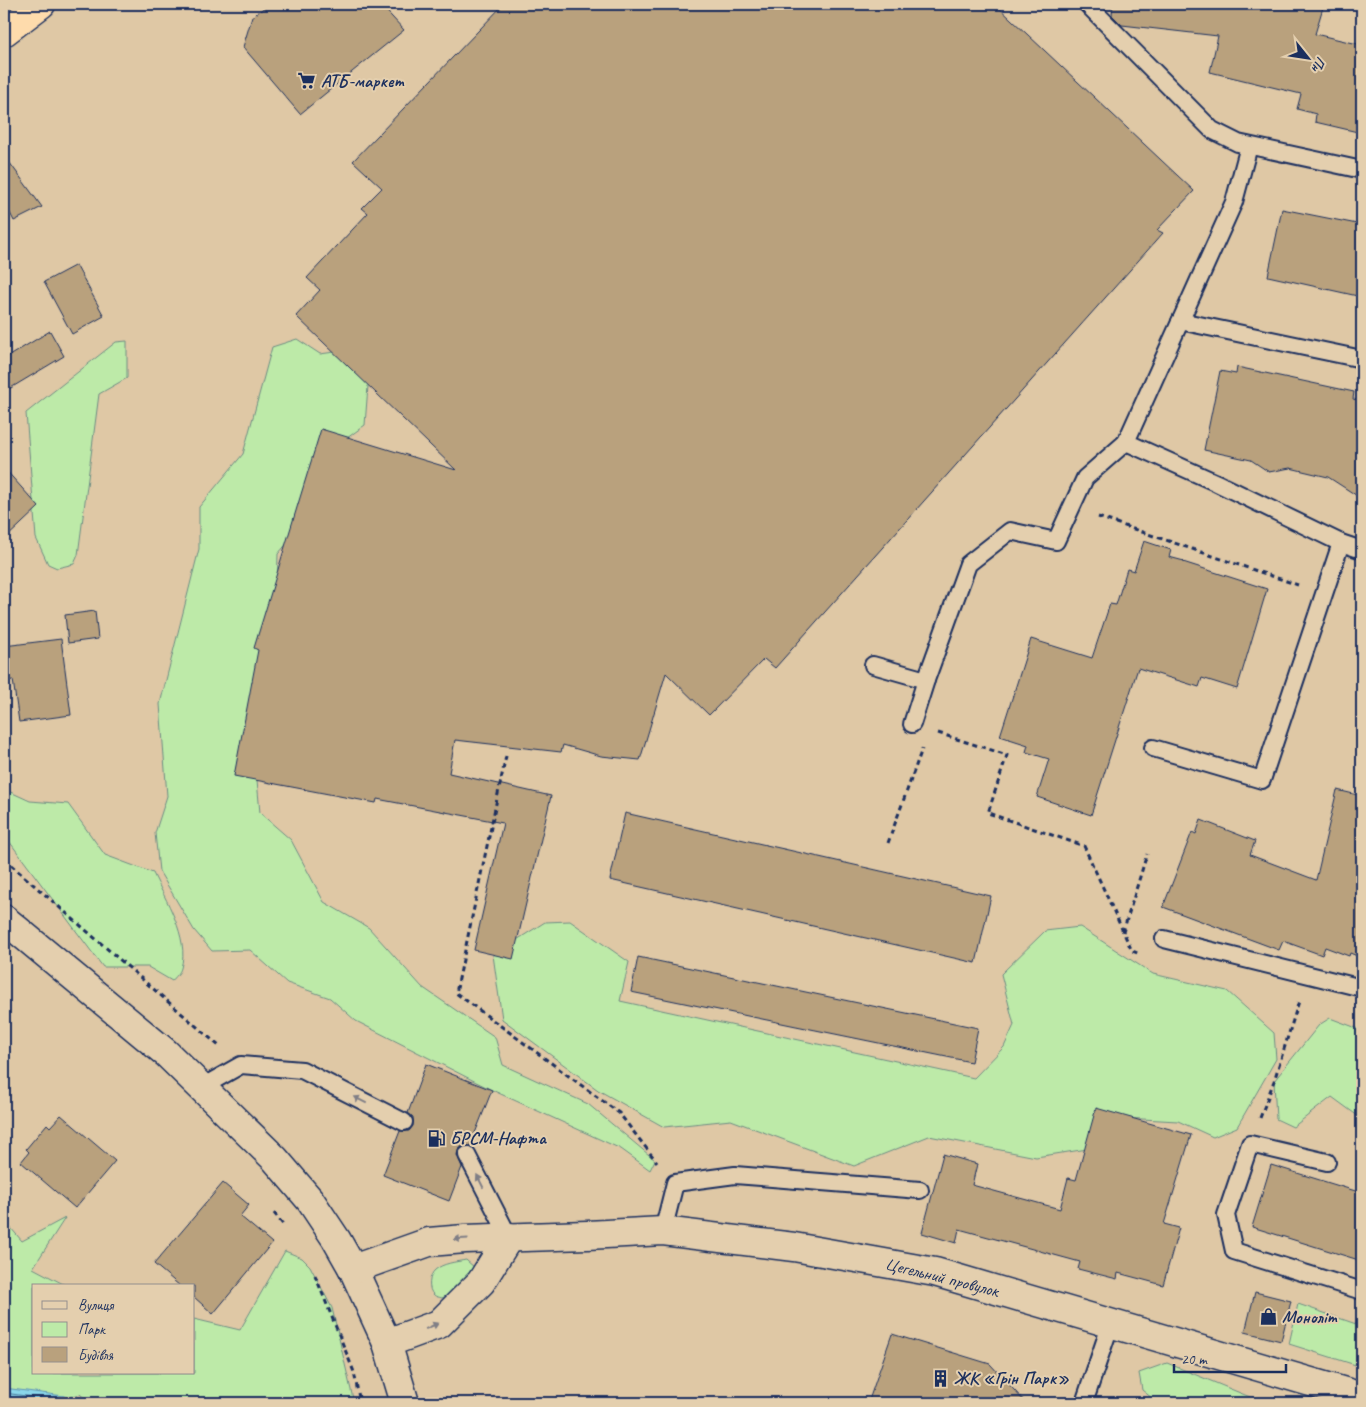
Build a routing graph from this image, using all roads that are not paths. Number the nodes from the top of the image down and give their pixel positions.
1 (41, 4) edge
2 (1087, 4) edge
3 (4, 32) edge
4 (1249, 146) junction
5 (1362, 170) edge
6 (1180, 321) junction
7 (1362, 359) edge
8 (1126, 442) junction
9 (1341, 544) junction
10 (1362, 550) edge
11 (872, 664) dead end
12 (926, 680) junction
13 (912, 724) road end
14 (1153, 748) dead end
15 (4, 919) edge
16 (1164, 939) dead end
17 (1362, 988) edge
18 (202, 1087) junction
19 (404, 1122) dead end
20 (467, 1155) dead end
21 (1327, 1162) dead end
22 (920, 1190) dead end
23 (663, 1231) junction
24 (509, 1237) junction
25 (353, 1268) junction
26 (1362, 1291) edge
27 (1111, 1323) junction
28 (387, 1343) junction
29 (1362, 1397) edge
30 (405, 1403) edge
31 (1084, 1403) edge

1 - 3 highway
2 - 4 lane
4 - 5 lane
4 - 6 lane
6 - 7 lane
6 - 8 lane
8 - 9 lane
8 - 12 lane
9 - 10 lane
9 - 14 lane
11 - 12 lane
12 - 13 lane
15 - 18 street
16 - 17 lane
19 -> 18 lane
18 - 25 street
24 -> 20 lane
21 - 26 lane
22 - 23 lane
23 - 24 street, Цегельний провулок
23 - 27 street, Цегельний провулок
24 -> 25 street, Цегельний провулок
28 -> 24 street
25 - 28 street
27 - 29 street, Цегельний провулок
27 - 31 lane
28 - 30 street

